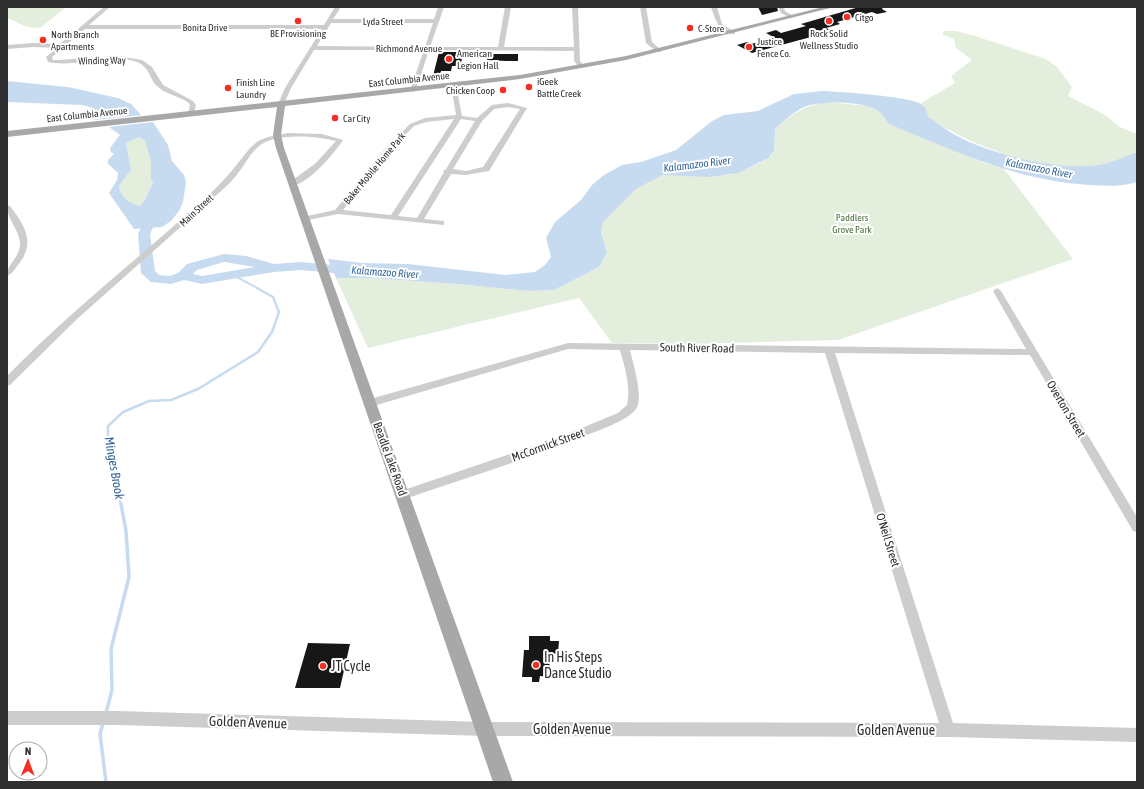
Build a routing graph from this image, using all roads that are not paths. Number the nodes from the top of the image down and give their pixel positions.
1 (107, 7) edge
2 (338, 7) edge
3 (441, 7) edge
4 (508, 7) edge
5 (575, 7) edge
6 (643, 7) edge
7 (714, 7) edge
8 (781, 7) edge
9 (831, 7) edge
10 (792, 17) junction
11 (436, 21) junction
12 (328, 24) junction
13 (84, 27) junction
14 (733, 33) junction
15 (7, 47) edge
16 (60, 47) junction
17 (314, 48) junction
18 (427, 48) junction
19 (501, 48) junction
20 (576, 49) junction
21 (659, 51) junction
22 (582, 67) junction
23 (457, 85) junction
24 (413, 90) junction
25 (281, 104) junction
26 (191, 114) junction
27 (459, 117) junction
28 (479, 120) junction
29 (7, 134) edge
30 (277, 135) junction
31 (447, 171) junction
32 (292, 184) junction
33 (7, 208) edge
34 (338, 212) junction
35 (393, 218) junction
36 (306, 219) junction
37 (419, 221) junction
38 (441, 223) dead end
39 (7, 273) edge
40 (997, 291) dead end
41 (624, 347) junction
42 (829, 349) junction
43 (1032, 352) junction
44 (7, 382) edge
45 (370, 403) junction
46 (402, 495) junction
47 (1137, 527) edge
48 (7, 718) edge
49 (485, 729) junction
50 (948, 730) junction
51 (1137, 735) edge
52 (503, 782) edge

1 - 13 street
2 - 12 street
3 - 11 street
4 - 19 street
5 - 20 street
6 - 21 street
7 - 14 street
8 - 10 street
9 - 10 main road, East Columbia Avenue
10 - 14 main road, East Columbia Avenue
11 - 12 street, Lyda Street
11 - 18 street
12 - 13 street, Bonita Drive
12 - 17 street
13 - 16 street
14 - 21 main road, East Columbia Avenue
15 - 16 street
16 - 26 street, Winding Way
17 - 18 street, Richmond Avenue
17 - 25 street
18 - 19 street, Richmond Avenue
18 - 24 street
19 - 20 street, Richmond Avenue
20 - 22 street
21 - 22 main road, East Columbia Avenue
22 - 23 main road, East Columbia Avenue
23 - 24 main road, East Columbia Avenue
23 - 27 street
24 - 25 main road, East Columbia Avenue
25 - 26 main road, East Columbia Avenue
25 - 30 main road
26 - 29 main road, East Columbia Avenue
27 - 28 street, Baker Mobile Home Park
27 - 34 street, Baker Mobile Home Park
27 - 35 street
28 - 31 street
28 - 31 street
30 - 32 main road, Beadle Lake Road
30 - 32 street
30 - 44 street, Main Street
31 - 37 street
32 - 36 main road, Beadle Lake Road
33 - 39 street
34 - 35 street, Baker Mobile Home Park
34 - 36 street, Baker Mobile Home Park
35 - 37 street, Baker Mobile Home Park
36 - 45 main road, Beadle Lake Road
37 - 38 street, Baker Mobile Home Park
40 - 43 street, Overton Street
41 - 42 street, South River Road
41 - 45 street, South River Road
41 - 46 street, McCormick Street
42 - 43 street, South River Road
42 - 50 street, O'Neil Street
43 - 47 street, Overton Street
45 - 46 main road, Beadle Lake Road
46 - 49 main road, Beadle Lake Road
48 - 49 street, Golden Avenue
49 - 50 street, Golden Avenue
49 - 52 main road, Beadle Lake Road
50 - 51 street, Golden Avenue

